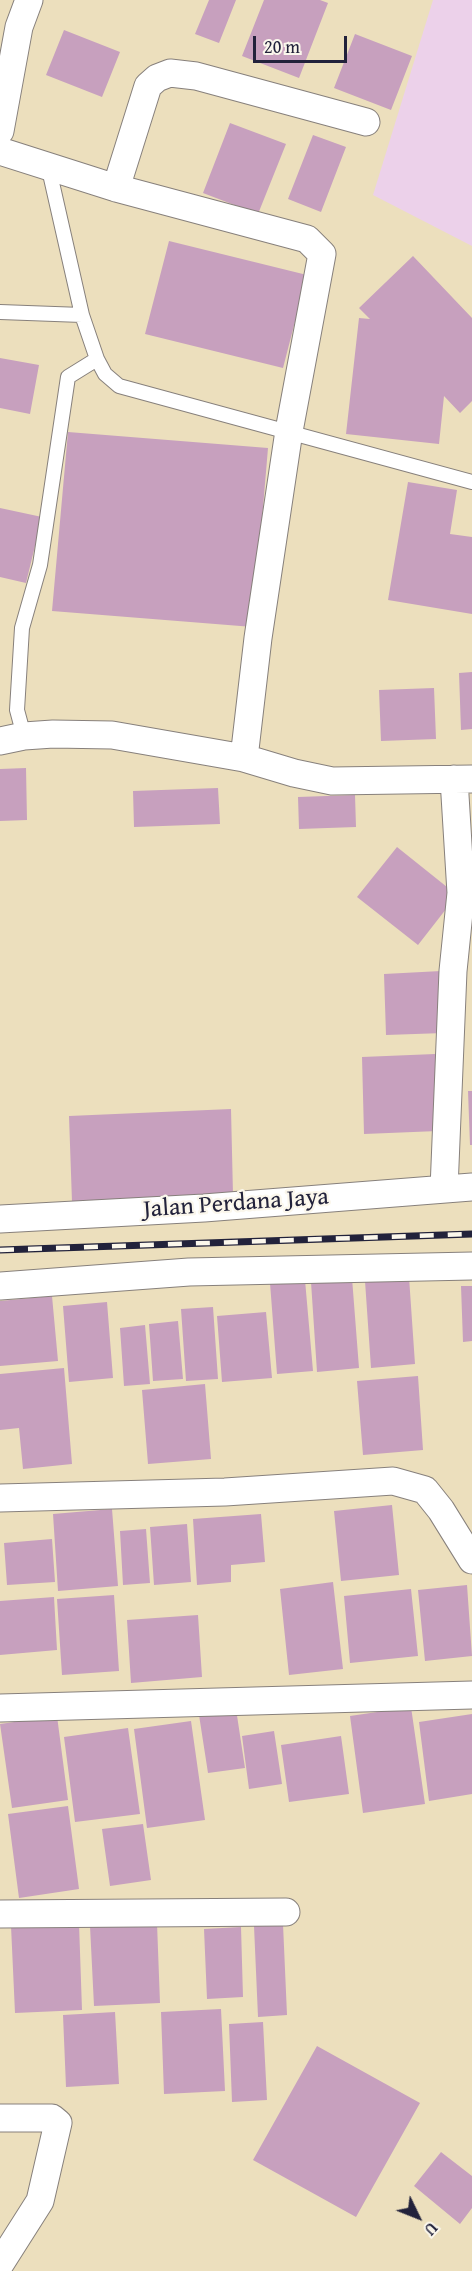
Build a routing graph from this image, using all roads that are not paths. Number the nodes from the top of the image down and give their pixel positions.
1 (29, 0) edge
2 (366, 122) dead end
3 (0, 131) edge
4 (0, 151) edge
5 (48, 165) junction
6 (116, 188) junction
7 (0, 312) edge
8 (82, 315) junction
9 (97, 359) junction
10 (289, 431) junction
11 (472, 482) edge
12 (12, 739) edge
13 (244, 758) junction
14 (463, 779) edge
15 (472, 1187) edge
16 (444, 1189) junction
17 (0, 1219) edge
18 (472, 1266) edge
19 (0, 1286) edge
20 (0, 1498) edge
21 (472, 1560) edge
22 (472, 1695) edge
23 (0, 1708) edge
24 (286, 1912) dead end
25 (0, 1914) edge
26 (0, 2118) edge
27 (0, 2264) edge

1 - 3 street
2 - 6 street
4 - 5 street
5 - 6 street
5 - 8 lane
6 - 10 street
7 - 8 lane
8 - 9 lane
9 - 10 lane
9 - 12 lane
10 - 11 lane
10 - 13 street
12 - 13 street
13 - 14 street
14 - 16 street
15 - 16 street, Jalan Perdana Jaya
16 - 17 street, Jalan Perdana Jaya
18 - 19 street
20 - 21 street
22 - 23 street
24 - 25 street
26 - 27 street

